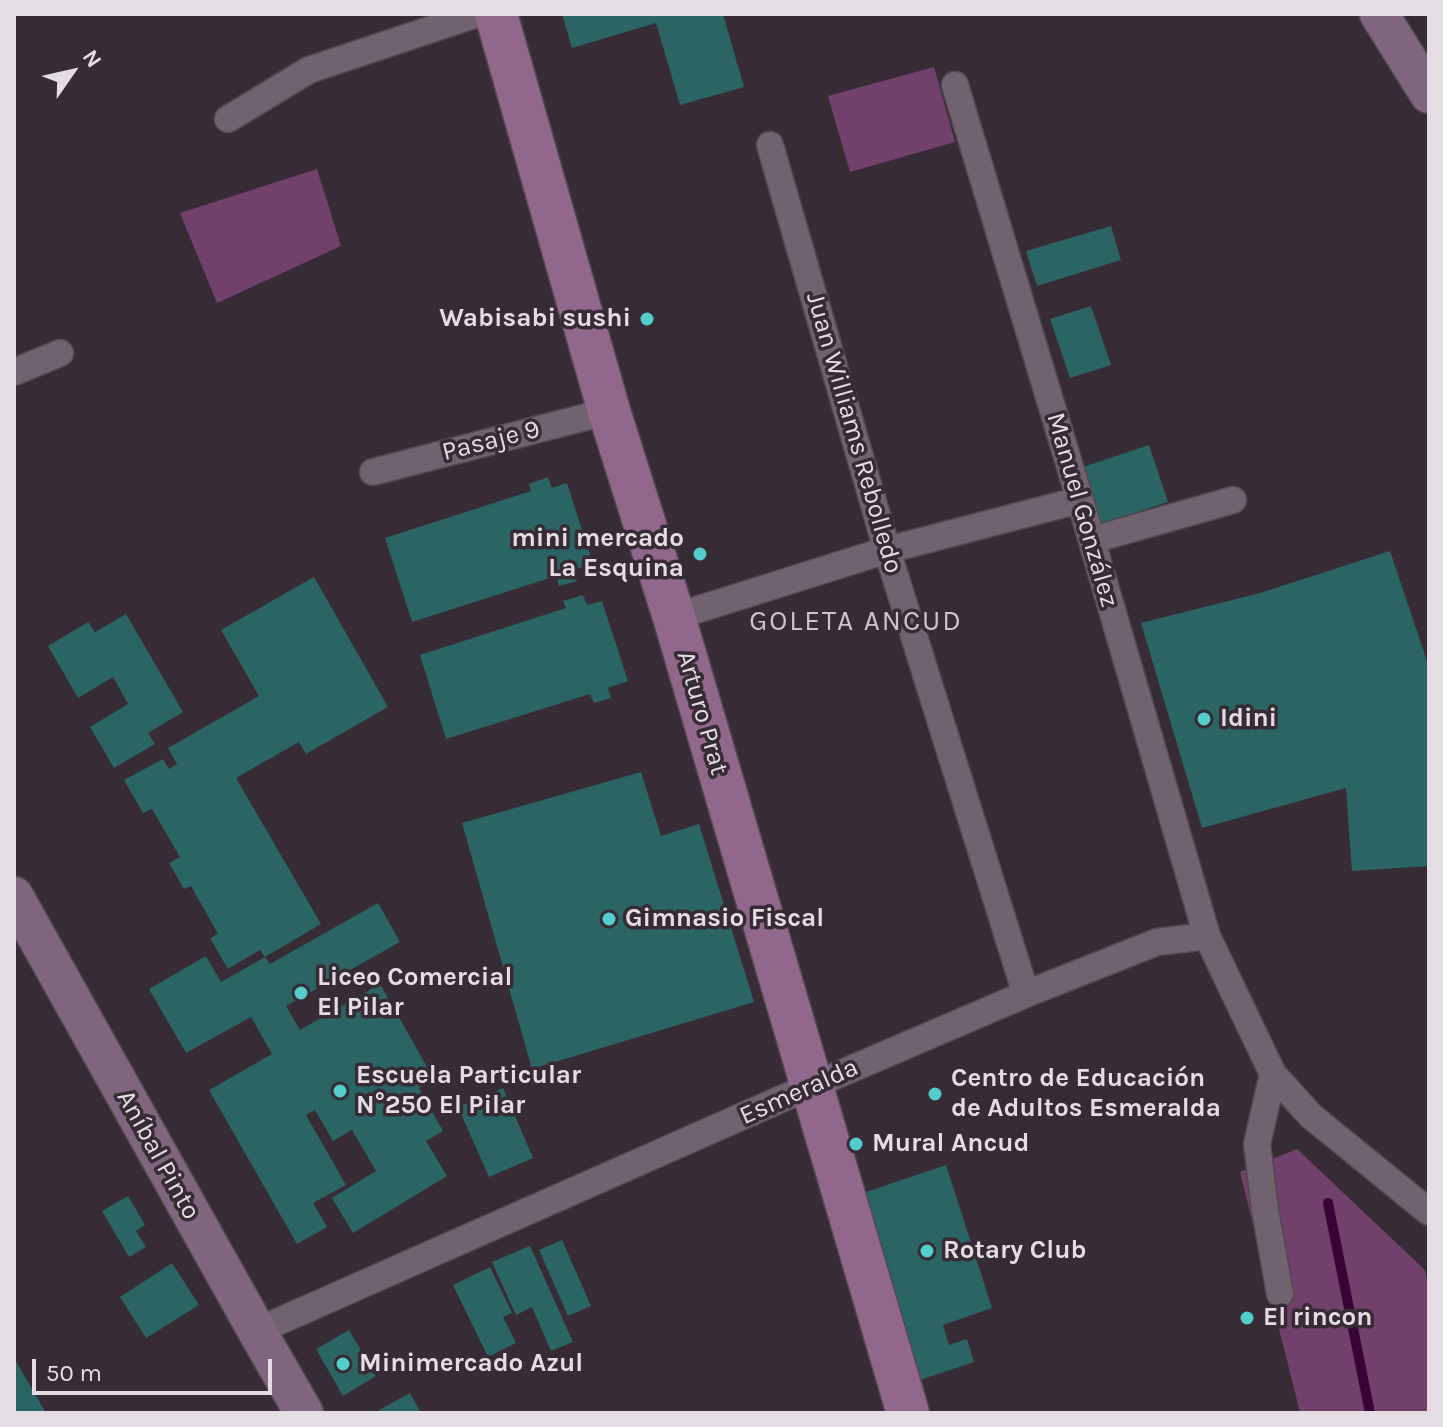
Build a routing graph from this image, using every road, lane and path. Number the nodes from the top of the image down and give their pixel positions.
1 (477, 14) edge
2 (496, 14) edge
3 (1379, 14) edge
4 (955, 85) dead end
5 (1429, 94) edge
6 (228, 119) dead end
7 (770, 145) dead end
8 (60, 353) dead end
9 (14, 372) edge
10 (609, 411) junction
11 (373, 472) dead end
12 (1080, 500) junction
13 (1233, 500) dead end
14 (1092, 540) junction
15 (887, 550) junction
16 (674, 617) junction
17 (14, 896) edge
18 (1207, 936) junction
19 (1026, 994) junction
20 (1273, 1074) junction
21 (811, 1086) junction
22 (1429, 1212) edge
23 (1280, 1294) dead end
24 (257, 1331) junction
25 (304, 1413) edge
26 (908, 1413) edge

1 - 6 street
2 - 10 main road, Arturo Prat
3 - 5 street
4 - 12 street, Manuel González
7 - 15 street, Juan Williams Rebolledo
8 - 9 street
10 - 11 street, Pasaje 9
10 - 16 main road, Arturo Prat
12 - 14 street, Manuel González
12 - 15 street
13 - 14 street
14 - 18 street, Manuel González
15 - 16 street
15 - 19 street, Juan Williams Rebolledo
16 - 21 main road, Arturo Prat
17 - 24 street, Aníbal Pinto
18 - 19 street, Esmeralda
18 - 20 street
19 - 21 street, Esmeralda
20 - 22 street
20 - 23 street
21 - 24 street, Esmeralda
21 - 26 main road, Arturo Prat
24 - 25 street, Aníbal Pinto

